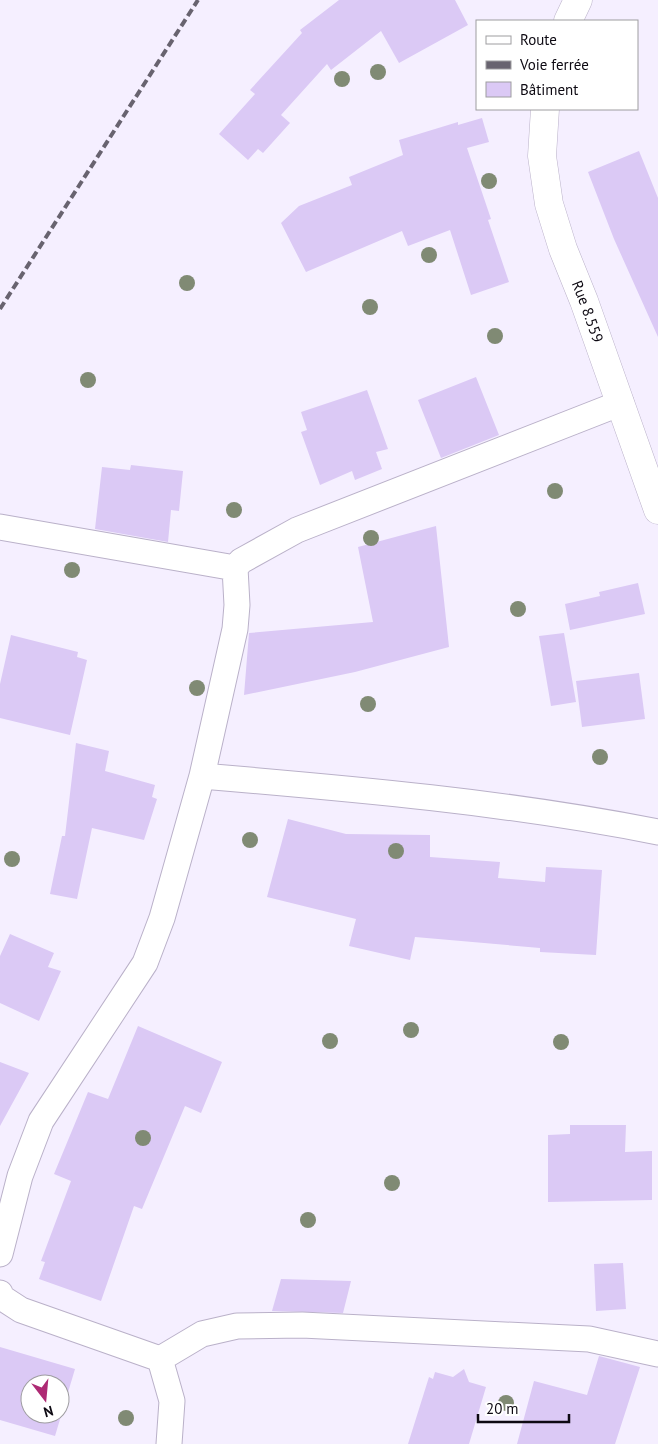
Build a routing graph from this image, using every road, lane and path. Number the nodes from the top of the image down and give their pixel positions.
1 (578, 0) edge
2 (568, 20) edge
3 (545, 110) edge
4 (621, 403) junction
5 (654, 480) edge
6 (658, 510) edge
7 (0, 527) edge
8 (235, 568) junction
9 (202, 776) junction
10 (658, 832) edge
11 (0, 1254) edge
12 (0, 1293) edge
13 (658, 1354) edge
14 (160, 1360) junction
15 (169, 1444) edge

1 - 2 main road
3 - 4 main road, Rue 8.559
4 - 5 main road, Rue 8.559
4 - 8 street
5 - 6 main road, Rue 8.559
7 - 8 street
8 - 9 street
9 - 10 street
9 - 11 street
12 - 14 street
13 - 14 street
14 - 15 street

